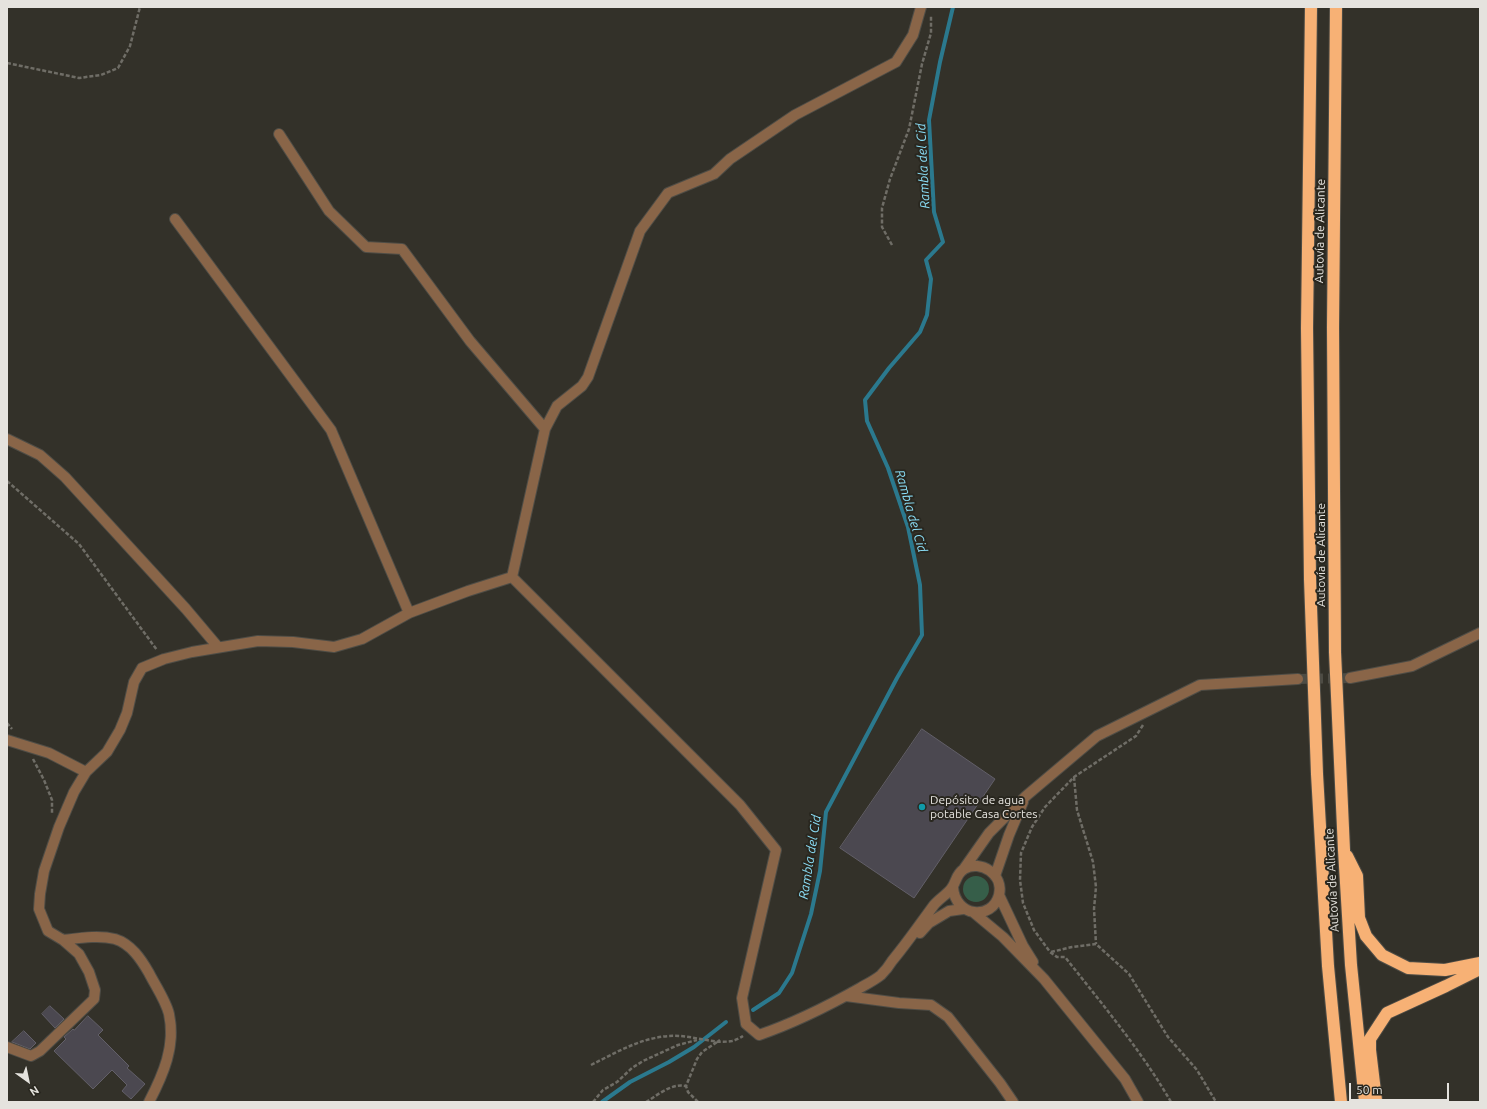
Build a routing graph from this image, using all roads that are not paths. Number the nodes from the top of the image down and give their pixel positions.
1 (1311, 7) edge
2 (1336, 7) edge
3 (925, 9) edge
4 (279, 134) dead end
5 (175, 219) dead end
6 (545, 429) junction
7 (7, 439) edge
8 (512, 577) junction
9 (409, 613) junction
10 (1480, 633) edge
11 (218, 647) junction
12 (1350, 678) tunnel mouth
13 (1298, 679) tunnel mouth
14 (7, 740) edge
15 (86, 772) junction
16 (1026, 796) junction
17 (1344, 850) junction
18 (963, 870) junction
19 (996, 876) junction
20 (953, 887) junction
21 (999, 894) junction
22 (968, 910) junction
23 (63, 940) junction
24 (902, 949) junction
25 (1480, 963) edge
26 (1480, 969) edge
27 (1044, 979) junction
28 (846, 996) junction
29 (7, 1047) edge
30 (149, 1102) edge
31 (1014, 1102) edge
32 (1138, 1102) edge
33 (1340, 1102) edge
34 (1365, 1102) edge
35 (1375, 1102) edge

1 - 33 highway, Autovía de Alicante
2 - 17 highway, Autovía de Alicante
3 - 6 street
4 - 6 street
5 - 9 street
6 - 8 street
7 - 11 street
8 - 9 street
8 - 28 street
9 - 11 street
10 - 12 street
11 - 15 street
13 - 16 street
14 - 15 street
15 - 23 street
16 - 18 street
16 - 19 street
17 - 25 highway
17 - 34 highway, Autovía de Alicante
18 - 19 street
18 - 20 street
19 - 21 street
20 - 22 street
20 - 24 street
21 - 22 street
21 - 27 street
22 - 24 street
22 - 27 street
23 - 29 street
23 - 30 street
24 - 28 street
26 - 35 highway
27 - 32 street
28 - 31 street

